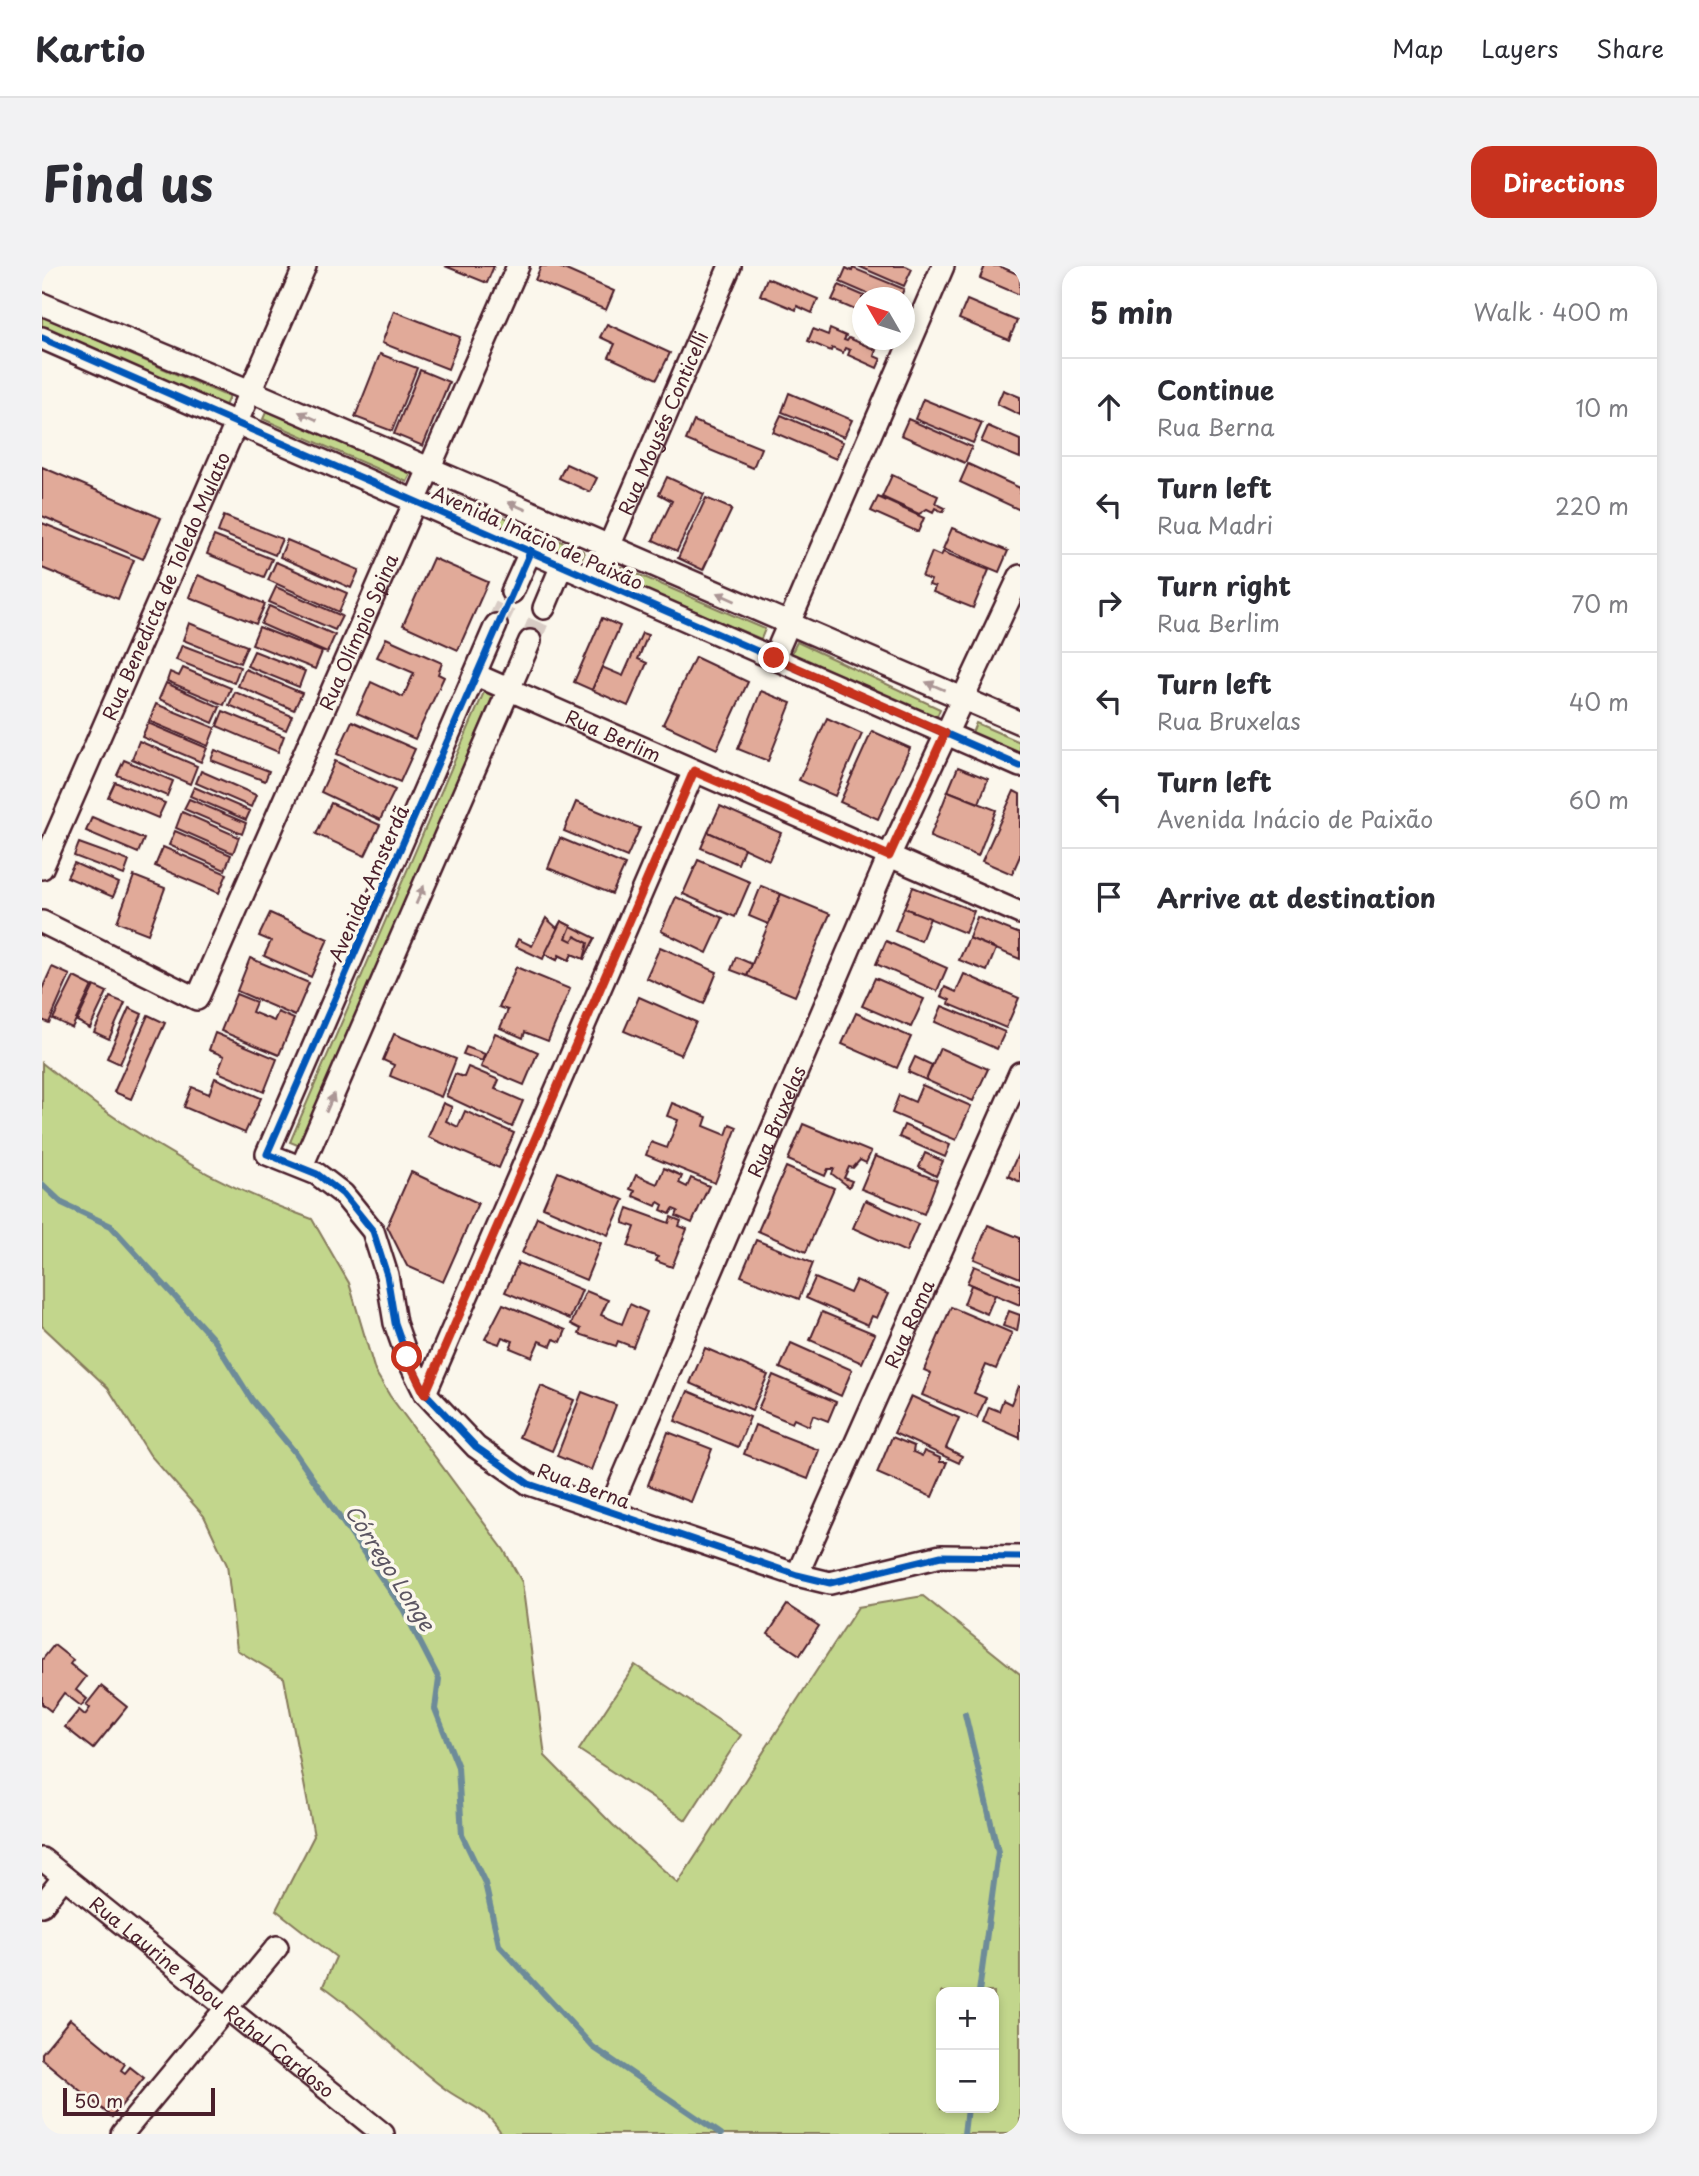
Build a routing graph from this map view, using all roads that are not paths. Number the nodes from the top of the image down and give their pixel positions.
1 (305, 266) edge
2 (518, 266) edge
3 (730, 266) edge
4 (943, 266) edge
5 (42, 304) edge
6 (42, 338) edge
7 (250, 391) junction
8 (236, 421) junction
9 (429, 468) junction
10 (415, 500) junction
11 (610, 546) junction
12 (531, 550) junction
13 (562, 565) junction
14 (1020, 576) edge
15 (595, 579) junction
16 (512, 592) tunnel mouth
17 (544, 608) tunnel mouth
18 (789, 624) junction
19 (496, 625) tunnel mouth
20 (530, 641) tunnel mouth
21 (774, 658) junction
22 (476, 675) junction
23 (509, 689) junction
24 (963, 698) junction
25 (1020, 723) edge
26 (945, 733) junction
27 (1020, 766) edge
28 (694, 771) junction
29 (889, 856) junction
30 (42, 868) edge
31 (1020, 913) edge
32 (42, 922) edge
33 (1020, 1073) edge
34 (267, 1154) joint
35 (302, 1166) junction
36 (425, 1394) junction
37 (609, 1511) junction
38 (1020, 1557) edge
39 (797, 1575) junction
40 (42, 1859) edge
41 (64, 1877) junction
42 (42, 1905) edge
43 (277, 1948) dead end
44 (227, 2007) junction
45 (378, 2132) edge
46 (122, 2134) edge

1 - 7 street, Rua Benedicta de Toledo Mulato
2 - 9 street, Rua Olímpio Spina
3 - 11 street, Rua Moysés Conticelli
4 - 18 street
5 - 7 street, Avenida Inácio de Paixão
6 - 8 street, Avenida Inácio de Paixão
7 - 8 street, Rua Benedicta de Toledo Mulato
9 -> 7 street, Avenida Inácio de Paixão
8 - 10 street, Avenida Inácio de Paixão
8 - 30 street, Rua Benedicta de Toledo Mulato
9 - 10 street, Rua Olímpio Spina
11 -> 9 street, Avenida Inácio de Paixão
10 - 12 street, Avenida Inácio de Paixão
10 - 32 street, Rua Olímpio Spina
11 - 15 street, Rua Moysés Conticelli
18 -> 11 street, Avenida Inácio de Paixão
12 - 13 street, Avenida Inácio de Paixão
12 - 16 street
13 - 15 street, Avenida Inácio de Paixão
13 - 17 street
14 - 24 street, Rua Bruxelas
15 - 21 street, Avenida Inácio de Paixão
18 - 21 street
24 -> 18 street, Avenida Inácio de Paixão
19 - 22 street, Avenida Amsterdã
20 - 23 street
21 - 26 street, Avenida Inácio de Paixão
22 - 23 street, Rua Berlim
22 - 34 street, Avenida Amsterdã
23 - 28 street, Rua Berlim
35 -> 23 street
24 - 25 street, Avenida Inácio de Paixão
24 - 26 street, Rua Bruxelas
26 - 27 street, Avenida Inácio de Paixão
26 - 29 street, Rua Bruxelas
28 - 29 street, Rua Berlim
28 - 36 street
29 - 31 street, Rua Berlim
29 - 37 street, Rua Bruxelas
33 - 39 street, Rua Roma
34 - 35 street, Rua Berna
35 - 36 street, Rua Berna
36 - 37 street, Rua Berna
37 - 39 street, Rua Berna
38 - 39 street, Rua Berna
40 - 41 street, Rua Laurine Abou Rahal Cardoso
41 - 42 street
41 - 44 street, Rua Laurine Abou Rahal Cardoso
43 - 44 street
44 - 45 street, Rua Laurine Abou Rahal Cardoso
44 - 46 street

